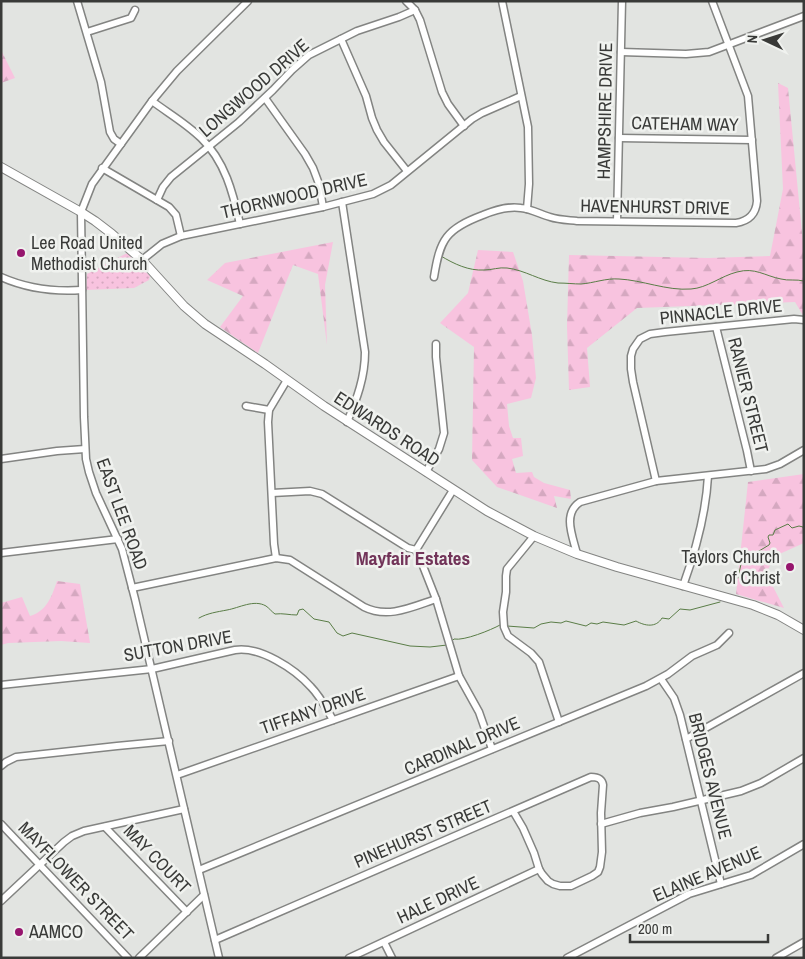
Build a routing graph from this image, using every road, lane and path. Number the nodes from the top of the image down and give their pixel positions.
1 (77, 1) edge
2 (248, 1) edge
3 (406, 1) edge
4 (502, 1) edge
5 (622, 1) edge
6 (712, 1) edge
7 (135, 10) dead end
8 (415, 10) junction
9 (804, 16) edge
10 (86, 32) junction
11 (340, 39) junction
12 (729, 45) junction
13 (621, 52) junction
14 (521, 96) junction
15 (265, 98) junction
16 (152, 101) junction
17 (464, 126) junction
18 (619, 138) junction
19 (752, 140) junction
20 (121, 144) junction
21 (209, 146) junction
22 (1, 167) edge
23 (102, 168) junction
24 (407, 171) junction
25 (157, 200) junction
26 (342, 202) junction
27 (323, 207) junction
28 (527, 209) junction
29 (81, 212) junction
30 (617, 221) junction
31 (240, 224) junction
32 (181, 236) junction
33 (142, 260) junction
34 (434, 277) dead end
35 (2, 279) edge
36 (82, 290) junction
37 (804, 320) edge
38 (716, 327) junction
39 (436, 344) dead end
40 (286, 380) junction
41 (246, 406) dead end
42 (269, 410) junction
43 (347, 422) junction
44 (85, 448) junction
45 (804, 450) edge
46 (1, 459) edge
47 (751, 471) junction
48 (426, 472) junction
49 (708, 476) junction
50 (656, 481) junction
51 (453, 490) junction
52 (272, 493) junction
53 (534, 536) junction
54 (118, 539) junction
55 (416, 550) junction
56 (1, 552) edge
57 (577, 554) junction
58 (276, 558) junction
59 (683, 586) junction
60 (132, 588) junction
61 (436, 599) junction
62 (804, 630) edge
63 (728, 633) dead end
64 (152, 668) junction
65 (804, 672) edge
66 (459, 676) junction
67 (661, 679) junction
68 (1, 685) edge
69 (333, 720) junction
70 (558, 722) junction
71 (686, 740) junction
72 (169, 741) junction
73 (492, 749) junction
74 (804, 758) edge
75 (1, 766) edge
76 (176, 775) junction
77 (701, 801) junction
78 (184, 809) junction
79 (513, 811) junction
80 (1, 824) edge
81 (601, 824) junction
82 (105, 827) junction
83 (804, 844) edge
84 (40, 865) junction
85 (539, 869) junction
86 (199, 870) junction
87 (721, 884) junction
88 (204, 895) junction
89 (1, 901) edge
90 (187, 912) junction
91 (215, 940) junction
92 (384, 942) junction
93 (804, 942) edge
94 (128, 958) edge
95 (139, 958) edge
96 (219, 958) edge
97 (350, 958) edge
98 (392, 958) edge
99 (567, 958) edge
100 (776, 958) edge

1 - 10 street
2 - 16 street, EAST LEE ROAD
3 - 8 street
4 - 14 street
5 - 13 street, HAMPSHIRE DRIVE
6 - 12 street, HAVENHURST DRIVE
7 - 10 street
8 - 11 street, LONGWOOD DRIVE
8 - 17 street
9 - 12 street
10 - 20 street
11 - 15 street, LONGWOOD DRIVE
11 - 24 street
12 - 13 street
12 - 19 street, HAVENHURST DRIVE
13 - 18 street, HAMPSHIRE DRIVE
14 - 17 street, THORNWOOD DRIVE
14 - 28 street
15 - 21 street, LONGWOOD DRIVE
15 - 27 street
16 - 20 street, EAST LEE ROAD
16 - 21 street
17 - 24 street, THORNWOOD DRIVE
18 - 19 street, CATEHAM WAY
18 - 30 street, HAMPSHIRE DRIVE
19 - 30 street, HAVENHURST DRIVE
20 - 23 street, EAST LEE ROAD
21 - 25 street, LONGWOOD DRIVE
21 - 31 street
22 - 29 main road, EDWARDS ROAD
23 - 25 street
23 - 29 street, EAST LEE ROAD
24 - 26 street, THORNWOOD DRIVE
25 - 32 street
26 - 27 street, THORNWOOD DRIVE
26 - 43 street
27 - 31 street, THORNWOOD DRIVE
28 - 30 street, HAVENHURST DRIVE
28 - 34 street, HAVENHURST DRIVE
29 - 33 main road, EDWARDS ROAD
29 - 36 street, EAST LEE ROAD
31 - 32 street, THORNWOOD DRIVE
32 - 33 street, THORNWOOD DRIVE
33 - 40 main road, EDWARDS ROAD
35 - 36 street
36 - 44 street, EAST LEE ROAD
37 - 38 street, PINNACLE DRIVE
38 - 47 street, RANIER STREET
38 - 50 street, PINNACLE DRIVE
39 - 48 street
40 - 42 street
40 - 43 main road, EDWARDS ROAD
41 - 42 street
42 - 52 street
43 - 48 main road, EDWARDS ROAD
44 - 46 street
44 - 54 street, EAST LEE ROAD
45 - 47 street
47 - 49 street
48 - 51 main road, EDWARDS ROAD
49 - 50 street
49 - 59 street
50 - 57 street
51 - 53 main road, EDWARDS ROAD
51 - 55 street
52 - 55 street
52 - 58 street
53 - 57 main road, EDWARDS ROAD
53 - 70 street
54 - 56 street
54 - 60 street, EAST LEE ROAD
55 - 61 street
57 - 59 main road, EDWARDS ROAD
58 - 60 street
58 - 61 street
59 - 62 main road, EDWARDS ROAD
60 - 64 street, EAST LEE ROAD
61 - 66 street
63 - 67 street, CARDINAL DRIVE
64 - 68 street, SUTTON DRIVE
64 - 69 street, SUTTON DRIVE
64 - 72 street, EAST LEE ROAD
65 - 71 street
66 - 69 street, TIFFANY DRIVE
66 - 73 street
67 - 70 street, CARDINAL DRIVE
67 - 71 street, BRIDGES AVENUE
69 - 76 street, TIFFANY DRIVE
70 - 73 street, CARDINAL DRIVE
71 - 77 street, BRIDGES AVENUE
72 - 75 street
72 - 76 street, EAST LEE ROAD
73 - 86 street, CARDINAL DRIVE
74 - 77 street
76 - 78 street, EAST LEE ROAD
77 - 81 street
77 - 87 street, BRIDGES AVENUE
78 - 82 street
78 - 86 street, EAST LEE ROAD
79 - 81 street, PINEHURST STREET
79 - 85 street
79 - 91 street, PINEHURST STREET
80 - 84 street, MAYFLOWER STREET
81 - 85 street
82 - 84 street
82 - 90 street, MAY COURT
83 - 87 street, ELAINE AVENUE
84 - 89 street
84 - 94 street, MAYFLOWER STREET
85 - 92 street, HALE DRIVE
86 - 88 street, EAST LEE ROAD
87 - 99 street, ELAINE AVENUE
88 - 90 street
88 - 91 street, EAST LEE ROAD
90 - 95 street
91 - 96 street, EAST LEE ROAD
92 - 97 street, HALE DRIVE
92 - 98 street
93 - 100 street

